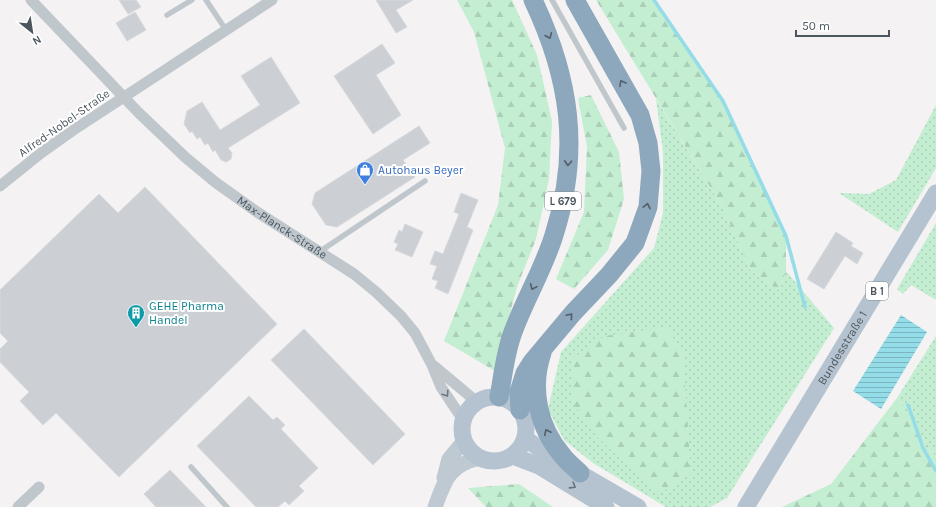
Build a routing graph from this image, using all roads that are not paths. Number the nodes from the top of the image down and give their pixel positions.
1 (30, 0) edge
2 (192, 0) edge
3 (206, 0) edge
4 (272, 0) edge
5 (533, 0) edge
6 (552, 0) edge
7 (575, 0) edge
8 (167, 15) dead end
9 (226, 30) junction
10 (124, 96) junction
11 (624, 128) dead end
12 (425, 181) dead end
13 (0, 186) edge
14 (936, 194) edge
15 (319, 252) junction
16 (545, 346) junction
17 (432, 365) junction
18 (499, 397) junction
19 (477, 402) junction
20 (520, 410) junction
21 (463, 420) junction
22 (526, 438) junction
23 (464, 441) junction
24 (513, 456) junction
25 (480, 458) junction
26 (191, 467) dead end
27 (580, 473) junction
28 (444, 485) junction
29 (39, 487) dead end
30 (436, 506) edge
31 (745, 506) edge
32 (18, 507) edge
33 (227, 507) edge
34 (606, 507) edge
35 (638, 507) edge

1 - 10 street, Max-Planck-Straße
2 - 8 lane
3 - 9 lane
4 - 9 street
5 -> 18 highway, L 679
6 - 11 lane
16 -> 7 highway
9 - 10 street
10 - 13 street, Alfred-Nobel-Straße
10 - 15 street, Max-Planck-Straße
12 - 15 lane
14 - 31 main road, Bundesstraße 1 / B 1
15 - 17 street, Max-Planck-Straße
16 - 20 highway
27 -> 16 highway
17 - 19 street, Max-Planck-Straße
17 -> 21 street, Max-Planck-Straße
18 - 19 main road
18 - 20 main road
19 - 21 main road
20 - 22 main road
21 - 23 main road
22 - 24 main road
22 - 27 main road
23 - 25 main road
23 - 28 main road
24 - 25 main road
24 -> 34 main road
25 - 28 main road
26 - 33 lane
27 - 35 main road
28 - 30 main road
29 - 32 street

